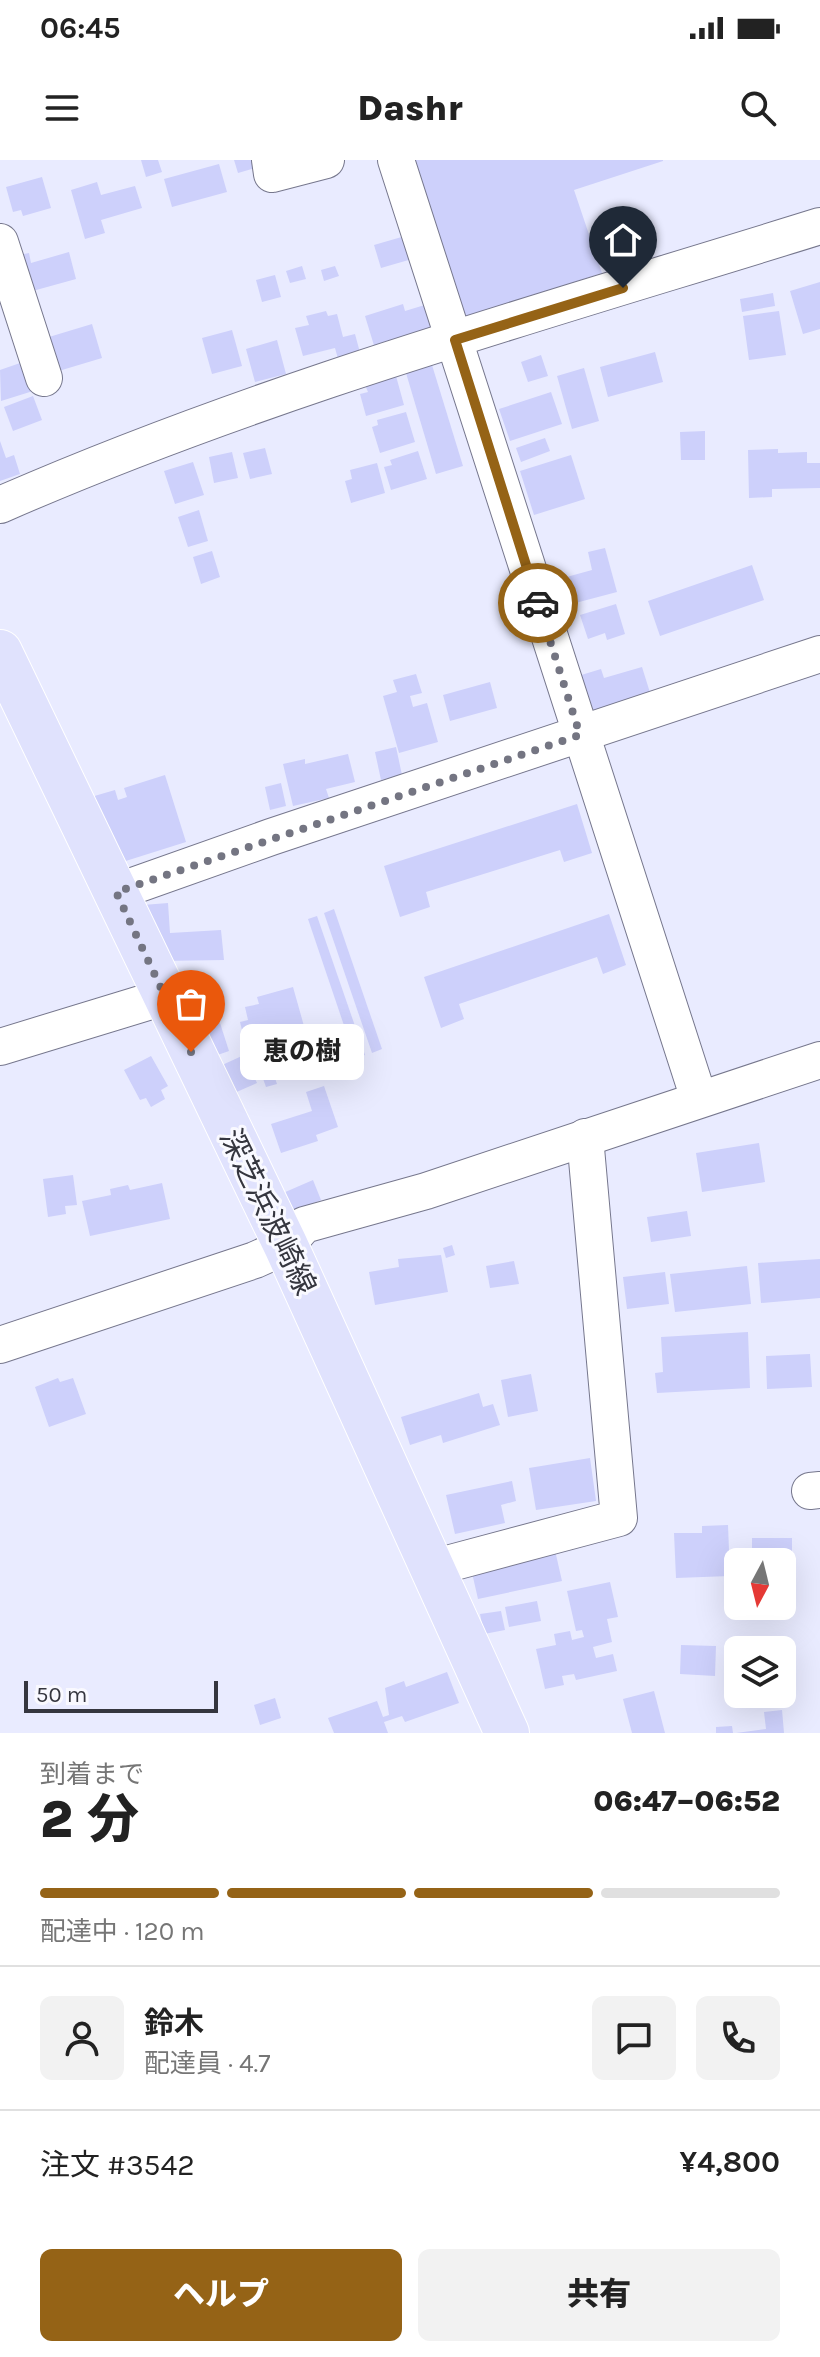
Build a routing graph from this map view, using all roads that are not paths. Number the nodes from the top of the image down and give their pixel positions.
1 (270, 160) edge
2 (326, 160) edge
3 (396, 160) edge
4 (820, 226) edge
5 (0, 242) edge
6 (455, 340) junction
7 (44, 378) dead end
8 (0, 505) edge
9 (0, 652) edge
10 (820, 654) edge
11 (580, 735) junction
12 (116, 892) junction
13 (164, 997) junction
14 (0, 1047) edge
15 (820, 1060) edge
16 (699, 1099) junction
17 (585, 1137) junction
18 (286, 1246) junction
19 (0, 1345) edge
20 (432, 1568) junction
21 (501, 1731) edge

1 - 2 street
3 - 6 street
4 - 6 street
5 - 7 street
6 - 8 street
6 - 11 street
9 - 12 main road, 深芝浜波崎線
10 - 11 street
11 - 12 street
11 - 16 street
12 - 13 main road, 深芝浜波崎線
13 - 14 street
13 - 18 main road, 深芝浜波崎線
15 - 16 street
16 - 17 street
17 - 18 street
17 - 20 street
18 - 19 street
18 - 20 main road, 深芝浜波崎線
20 - 21 main road, 深芝浜波崎線

